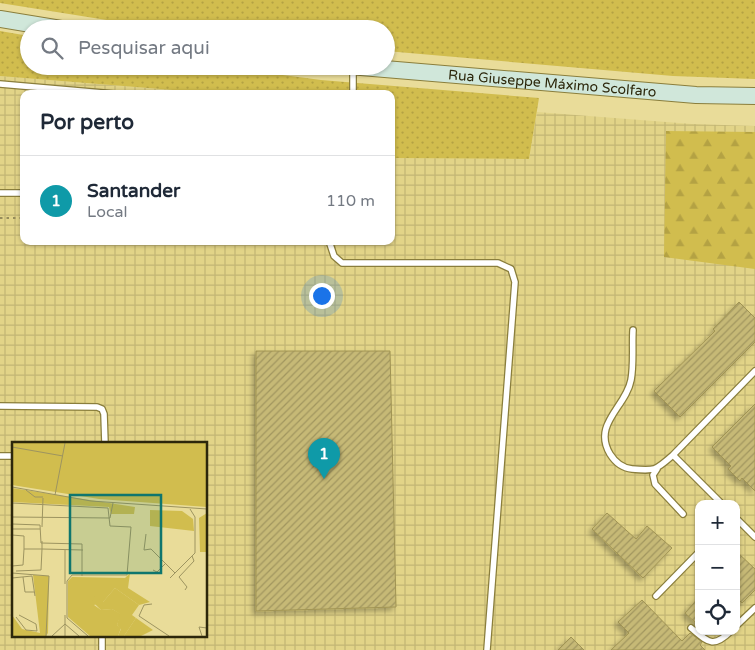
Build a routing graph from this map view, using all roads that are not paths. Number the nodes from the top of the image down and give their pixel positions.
1 (0, 20) edge
2 (20, 23) edge
3 (395, 70) edge
4 (354, 75) edge
5 (0, 84) edge
6 (69, 90) edge
7 (353, 90) edge
8 (755, 96) edge
9 (0, 193) edge
10 (20, 193) edge
11 (330, 245) edge
12 (633, 330) dead end
13 (755, 371) edge
14 (0, 406) edge
15 (105, 442) edge
16 (673, 455) junction
17 (657, 469) junction
18 (718, 500) edge
19 (683, 514) dead end
20 (740, 522) edge
21 (755, 537) edge
22 (695, 556) edge
23 (656, 596) dead end
24 (755, 608) edge
25 (740, 622) edge
26 (691, 628) dead end
27 (695, 631) edge
28 (700, 635) edge
29 (727, 635) edge
30 (487, 650) edge

1 - 2 main road
3 - 8 main road, Rua Giuseppe Máximo Scolfaro
4 - 7 lane
5 - 6 lane
9 - 10 lane
11 - 30 lane
12 - 17 lane
13 - 16 lane
14 - 15 lane
16 - 17 lane
16 - 18 lane
17 - 19 lane
20 - 21 lane
22 - 23 lane
24 - 25 lane
26 - 27 lane
28 - 29 lane

